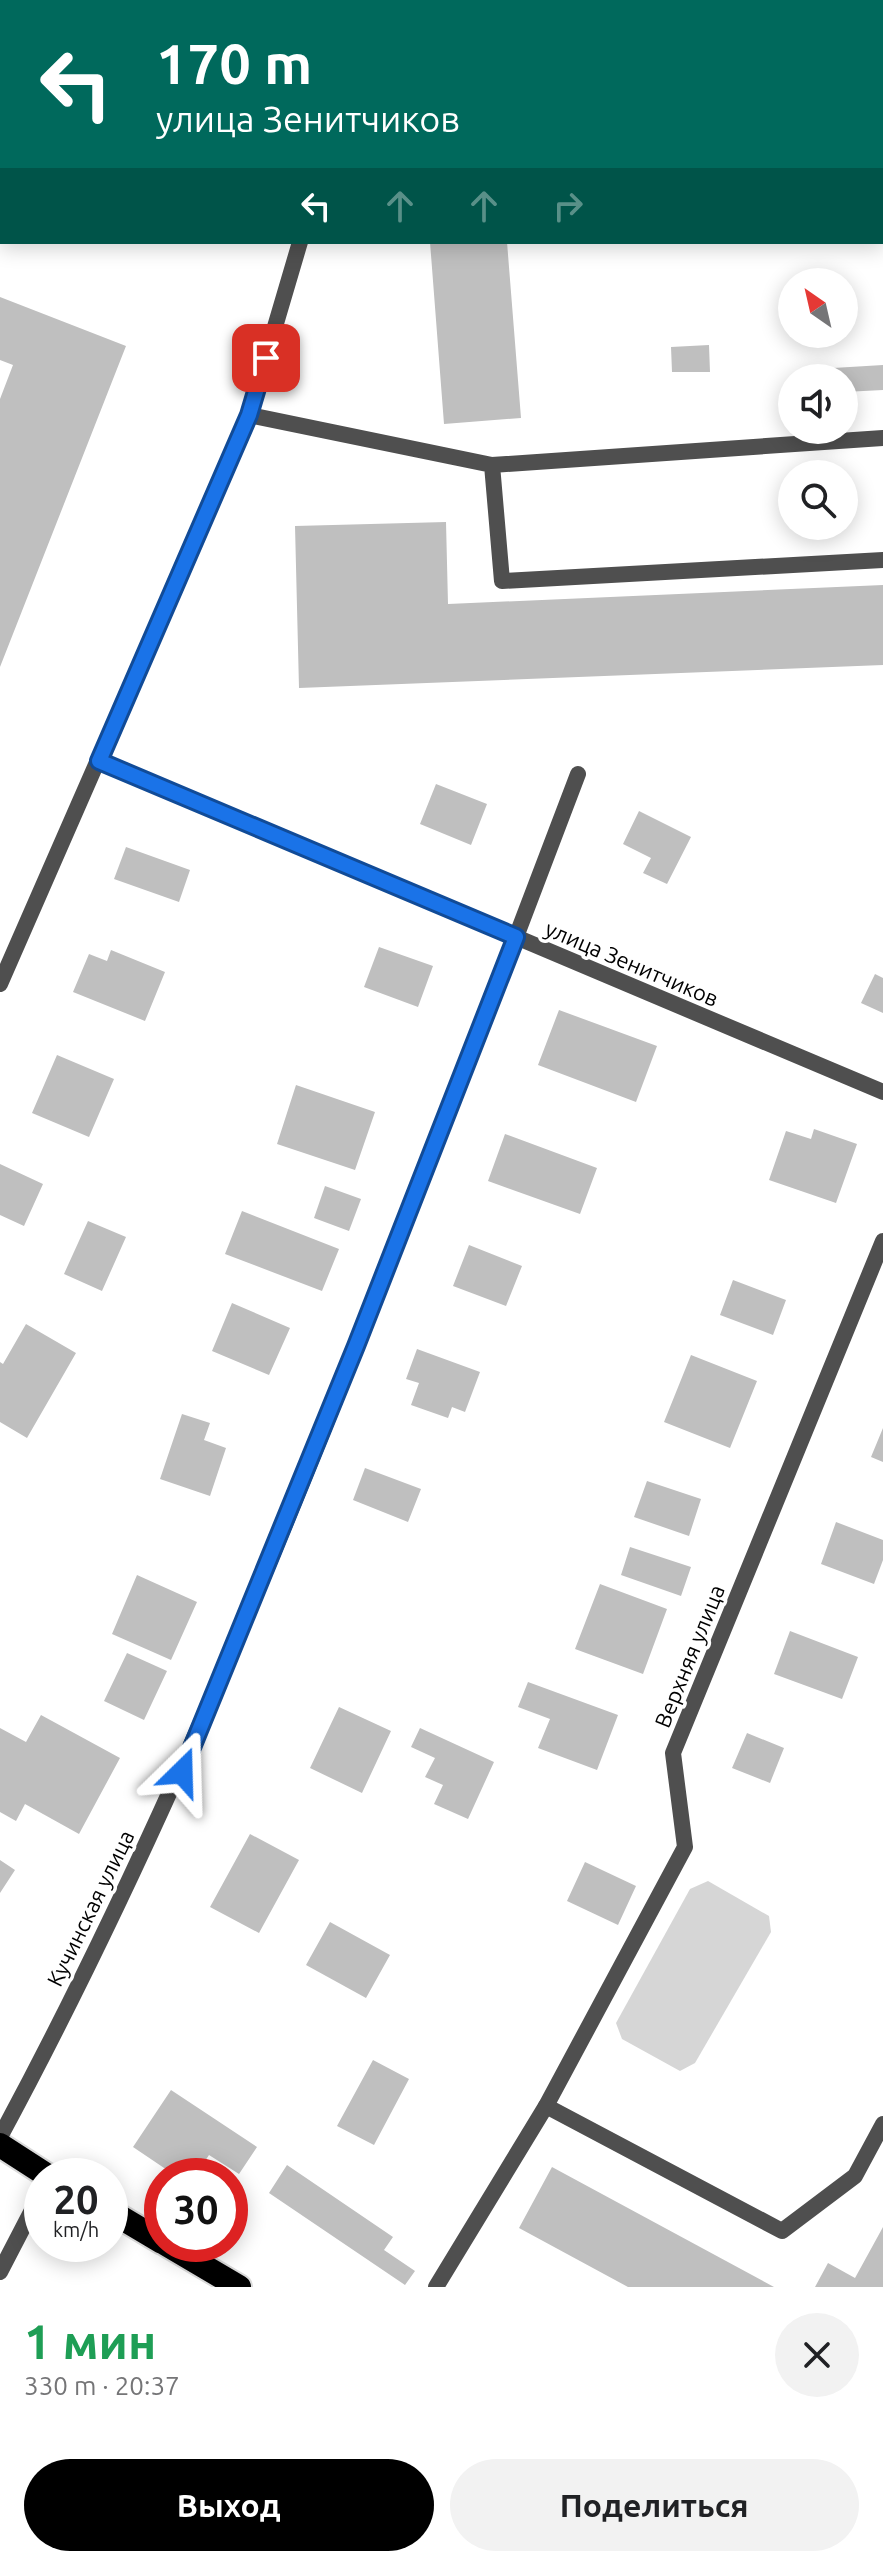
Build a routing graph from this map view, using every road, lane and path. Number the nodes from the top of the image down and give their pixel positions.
1 (299, 244) edge
2 (249, 415) junction
3 (883, 438) edge
4 (492, 465) junction
5 (883, 560) edge
6 (99, 761) junction
7 (578, 774) dead end
8 (516, 937) junction
9 (0, 984) edge
10 (883, 1092) edge
11 (883, 1241) edge
12 (546, 2106) junction
13 (883, 2124) edge
14 (0, 2137) edge
15 (0, 2145) edge
16 (24, 2160) edge
17 (24, 2226) edge
18 (196, 2262) edge
19 (0, 2272) edge
20 (239, 2287) edge
21 (436, 2287) edge

1 - 2 street
2 - 4 street
2 - 6 street
3 - 4 street
4 - 5 street
6 - 8 street, улица Зенитчиков
6 - 9 street
7 - 8 street, Кучинская улица
8 - 10 street, улица Зенитчиков
8 - 14 street, Кучинская улица
11 - 12 street, Верхняя улица
12 - 13 street
12 - 21 street, Верхняя улица
15 - 16 highway
17 - 19 street
18 - 20 highway

